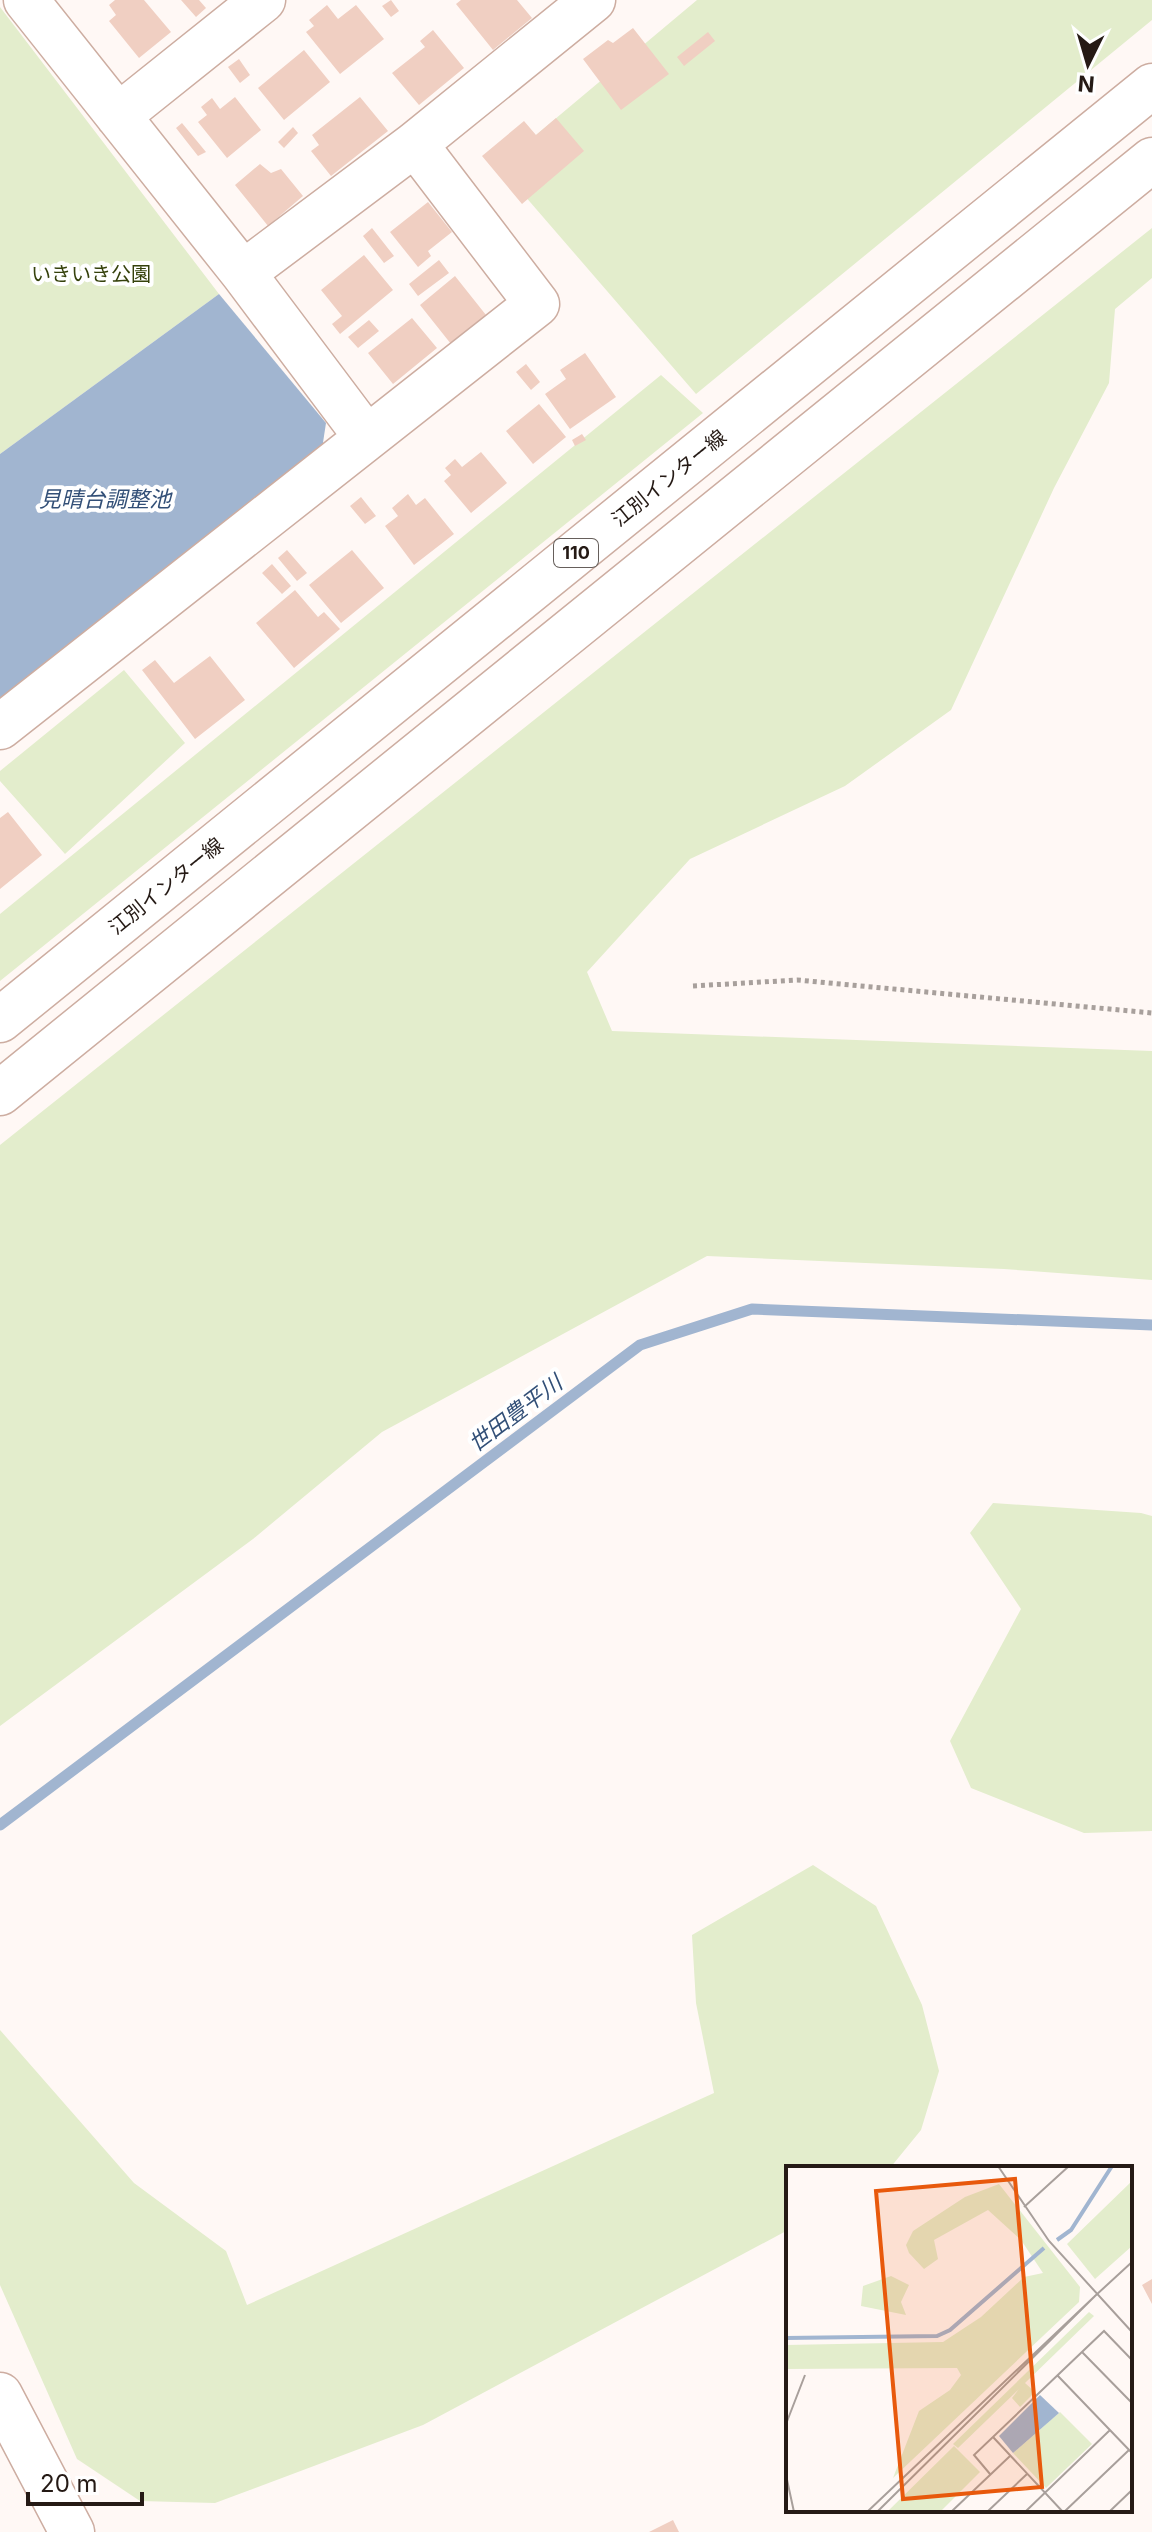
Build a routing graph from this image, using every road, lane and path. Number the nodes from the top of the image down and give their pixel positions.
1 (26, 0) edge
2 (263, 0) edge
3 (593, 0) edge
4 (1152, 86) edge
5 (118, 116) junction
6 (415, 144) junction
7 (1152, 160) edge
8 (243, 273) junction
9 (367, 438) junction
10 (0, 727) edge
11 (693, 986) dead end
12 (1152, 1013) edge
13 (0, 1020) edge
14 (0, 1093) edge
15 (0, 2395) edge
16 (72, 2532) edge

1 - 5 main road
2 - 5 main road
3 - 6 main road
4 - 13 main road, 江別インター線 / 110
5 - 8 main road
6 - 8 main road
6 - 9 main road
7 - 14 main road
8 - 9 main road
9 - 10 main road
11 - 12 path
15 - 16 main road

